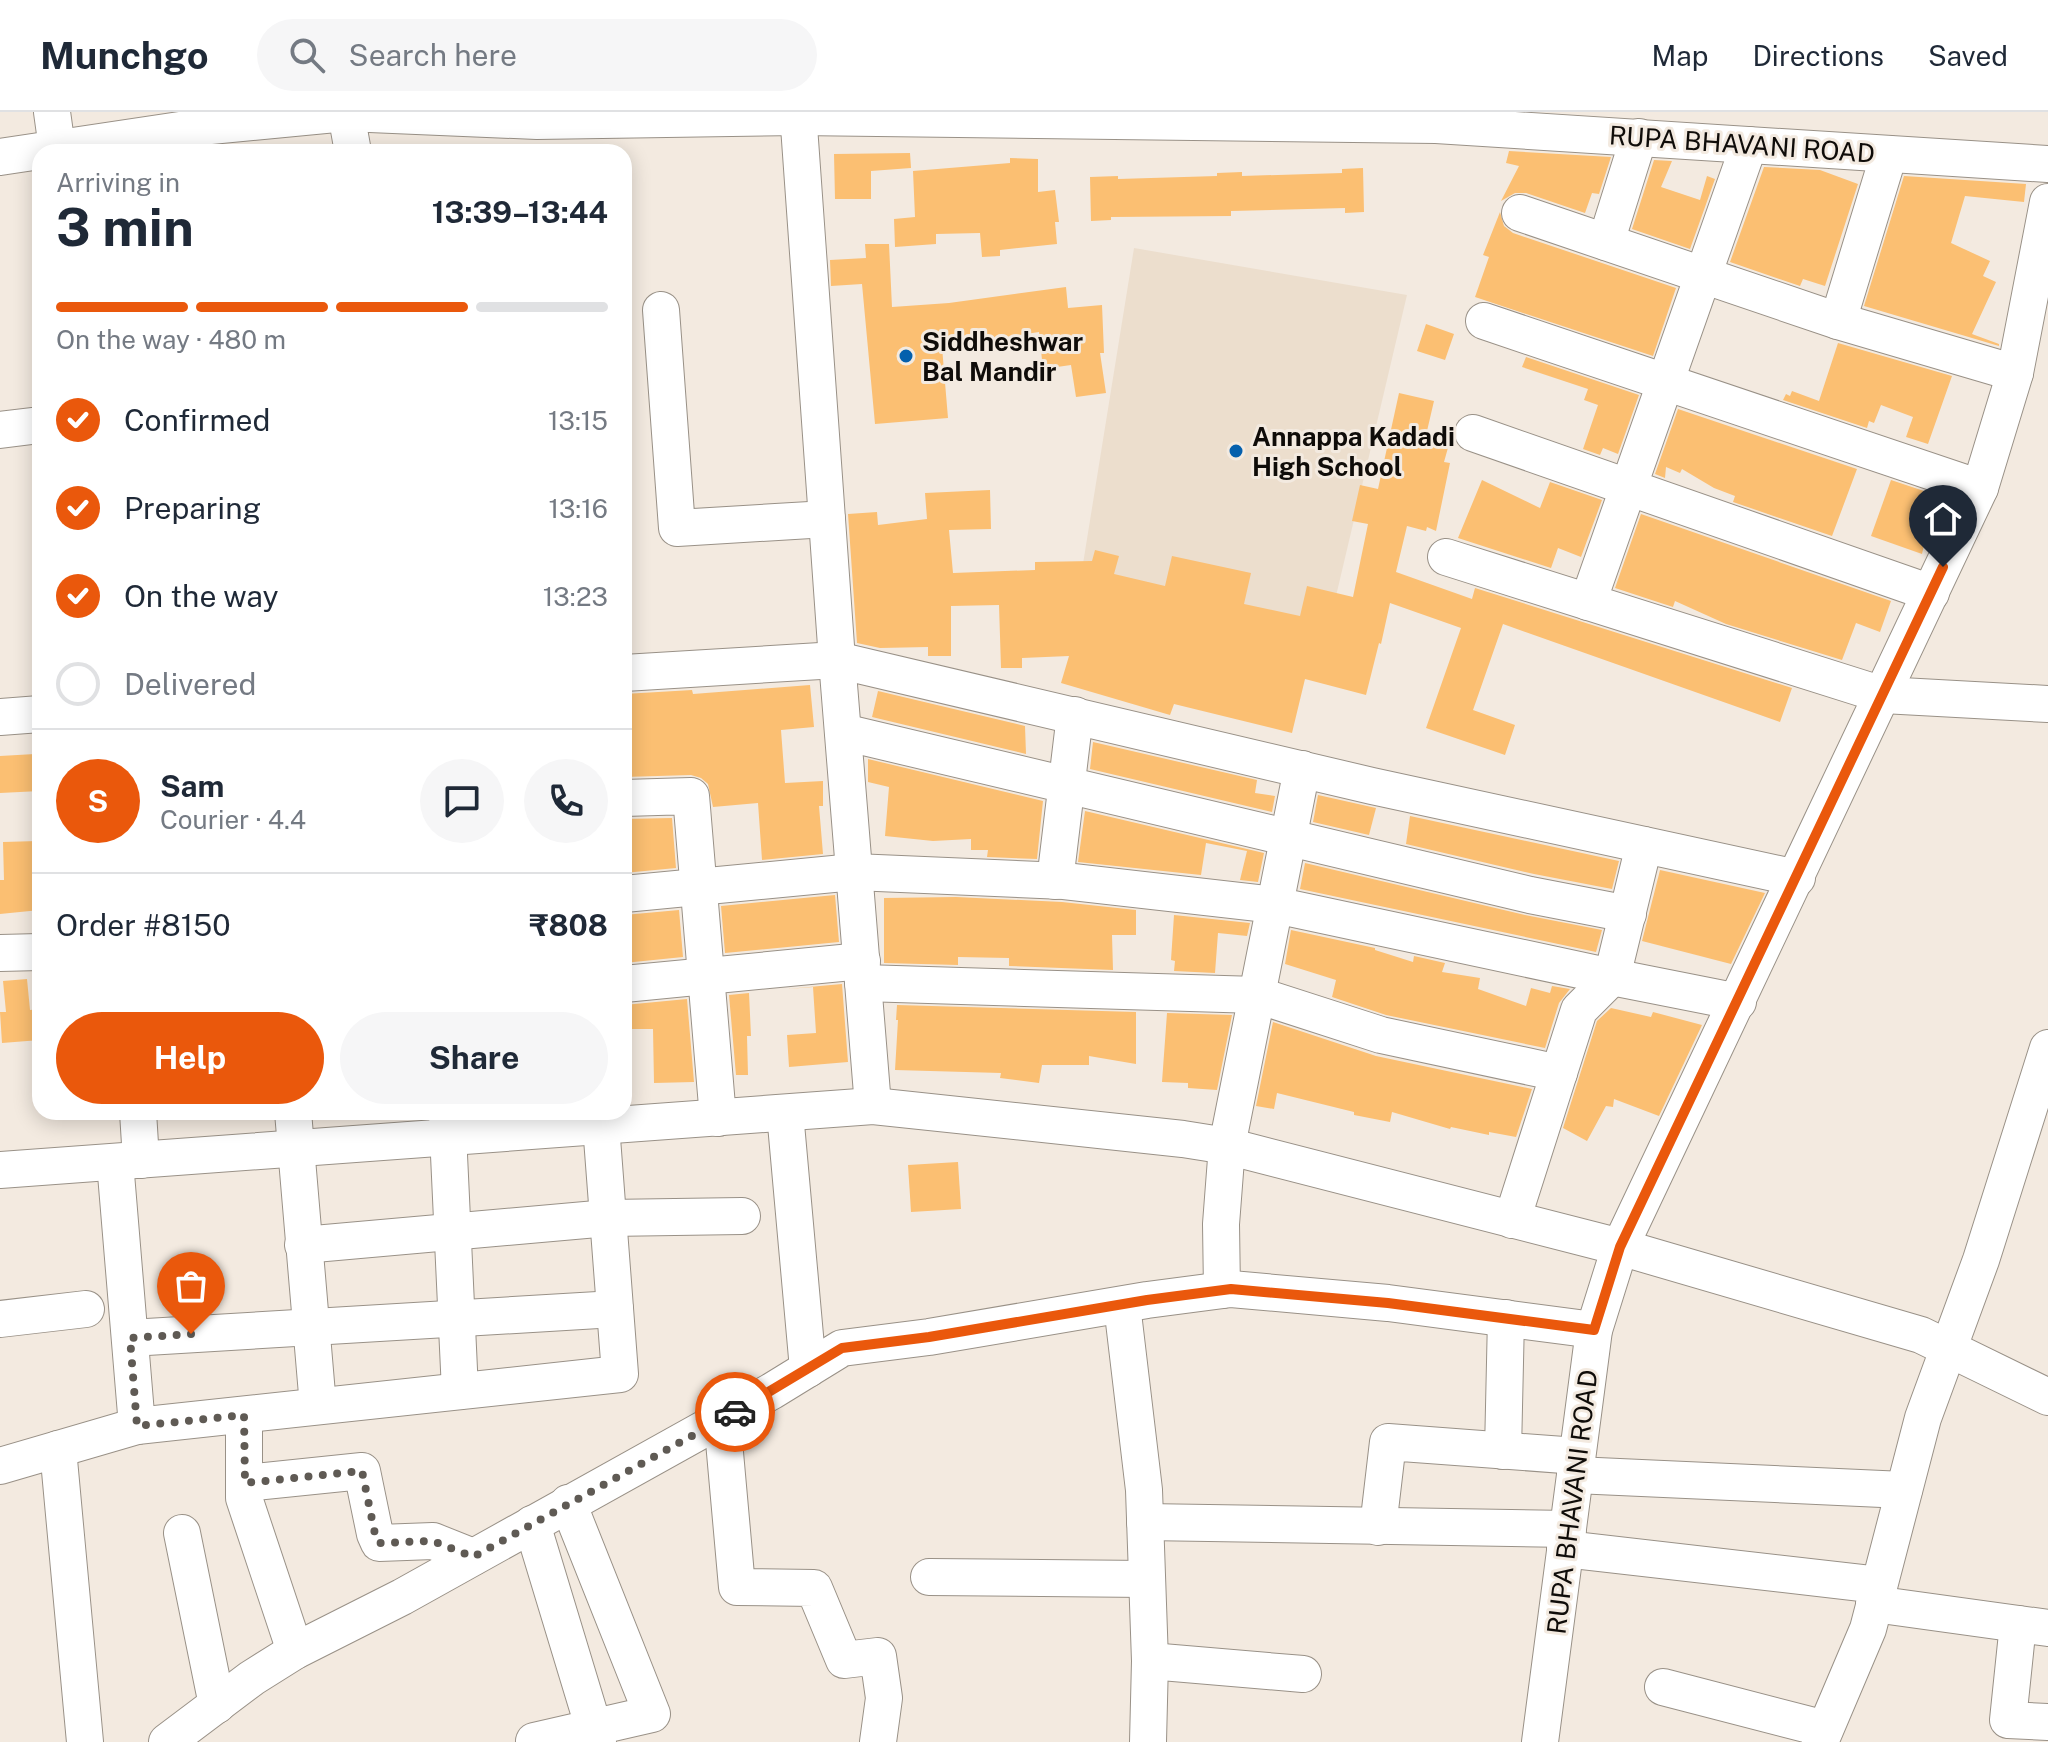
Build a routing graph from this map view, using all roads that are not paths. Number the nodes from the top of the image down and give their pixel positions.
1 (52, 112) edge
2 (346, 113) edge
3 (798, 114) edge
4 (979, 116) edge
5 (1302, 117) edge
6 (199, 119) edge
7 (538, 137) edge
8 (1639, 137) junction
9 (47, 144) edge
10 (92, 144) edge
11 (352, 144) edge
12 (1749, 145) junction
13 (1889, 154) junction
14 (32, 156) edge
15 (0, 157) edge
16 (2048, 164) edge
17 (2048, 202) edge
18 (1520, 213) dead end
19 (1606, 242) junction
20 (1703, 275) junction
21 (661, 310) dead end
22 (1484, 321) dead end
23 (1838, 321) junction
24 (2015, 373) junction
25 (1665, 382) junction
26 (32, 426) edge
27 (0, 430) edge
28 (1473, 433) dead end
29 (1628, 488) junction
30 (1980, 488) junction
31 (827, 519) junction
32 (1446, 557) dead end
33 (1931, 593) junction
34 (1588, 602) junction
35 (837, 660) junction
36 (632, 673) edge
37 (1883, 695) junction
38 (2048, 704) edge
39 (32, 715) edge
40 (1075, 715) junction
41 (0, 717) edge
42 (843, 732) junction
43 (1302, 769) junction
44 (1066, 785) junction
45 (632, 798) edge
46 (1289, 837) junction
47 (1644, 845) junction
48 (854, 872) junction
49 (1797, 878) junction
50 (1055, 881) junction
51 (699, 887) junction
52 (632, 893) edge
53 (1275, 905) junction
54 (1628, 914) junction
55 (32, 952) edge
56 (0, 953) edge
57 (862, 972) junction
58 (706, 976) junction
59 (1612, 977) junction
60 (632, 983) edge
61 (1257, 995) junction
62 (1738, 1002) junction
63 (2048, 1048) edge
64 (1559, 1073) junction
65 (873, 1106) junction
66 (785, 1113) junction
67 (718, 1118) junction
68 (632, 1119) edge
69 (136, 1120) edge
70 (293, 1120) edge
71 (575, 1120) edge
72 (600, 1120) edge
73 (448, 1125) edge
74 (1227, 1146) junction
75 (295, 1149) junction
76 (128, 1161) junction
77 (0, 1170) edge
78 (742, 1216) dead end
79 (608, 1218) junction
80 (1512, 1220) junction
81 (453, 1232) junction
82 (303, 1245) junction
83 (1620, 1247) junction
84 (1222, 1290) junction
85 (1122, 1305) junction
86 (86, 1309) dead end
87 (615, 1309) junction
88 (457, 1318) junction
89 (1506, 1318) junction
90 (0, 1319) edge
91 (311, 1327) junction
92 (1594, 1330) junction
93 (130, 1338) junction
94 (1946, 1349) junction
95 (808, 1369) junction
96 (460, 1391) junction
97 (2048, 1397) edge
98 (318, 1406) junction
99 (244, 1415) junction
100 (722, 1419) junction
101 (137, 1426) junction
102 (58, 1449) junction
103 (1503, 1451) junction
104 (1576, 1465) junction
105 (0, 1466) edge
106 (245, 1483) junction
107 (1904, 1490) junction
108 (568, 1503) junction
109 (1145, 1522) junction
110 (532, 1524) junction
111 (1378, 1527) junction
112 (182, 1533) dead end
113 (1567, 1539) junction
114 (473, 1557) junction
115 (929, 1577) dead end
116 (1147, 1579) junction
117 (1877, 1594) junction
118 (2033, 1626) edge
119 (295, 1651) junction
120 (1150, 1661) junction
121 (1303, 1674) dead end
122 (1663, 1687) dead end
123 (217, 1705) junction
124 (2048, 1722) edge
125 (597, 1734) edge
126 (1822, 1735) edge
127 (534, 1741) edge
128 (85, 1742) edge
129 (167, 1742) edge
130 (878, 1742) edge
131 (1148, 1742) edge
132 (1540, 1742) edge

1 - 9 street
2 - 6 street, RUPA BHAVANI ROAD
2 - 7 street, RUPA BHAVANI ROAD
2 - 11 street
3 - 4 street, RUPA BHAVANI ROAD
3 - 7 street, RUPA BHAVANI ROAD
3 - 31 street
4 - 5 street, RUPA BHAVANI ROAD
5 - 8 street, RUPA BHAVANI ROAD
6 - 10 street, RUPA BHAVANI ROAD
8 - 12 street, RUPA BHAVANI ROAD
8 - 19 street
12 - 13 street, RUPA BHAVANI ROAD
12 - 20 street
13 - 16 street, RUPA BHAVANI ROAD
13 - 23 street
14 - 15 street, RUPA BHAVANI ROAD
17 - 24 street, RUPA BHAVANI ROAD
18 - 19 street
19 - 20 street
20 - 23 street
20 - 25 street
21 - 31 street
22 - 25 street
23 - 24 street
24 - 30 street, RUPA BHAVANI ROAD
25 - 29 street
25 - 30 street
26 - 27 street
28 - 29 street
29 - 33 street
29 - 34 street
30 - 33 street, RUPA BHAVANI ROAD
31 - 35 street
32 - 34 street
33 - 37 street, RUPA BHAVANI ROAD
34 - 37 street
35 - 36 street
35 - 40 street
35 - 42 street
37 - 38 street
37 - 49 street, RUPA BHAVANI ROAD
39 - 41 street
40 - 43 street
40 - 44 street
42 - 44 street
42 - 48 street
43 - 46 street
43 - 47 street
44 - 46 street
44 - 50 street
45 - 51 street
46 - 53 street
46 - 54 street
47 - 49 street
47 - 54 street
48 - 50 street
48 - 51 street
48 - 57 street
49 - 62 street, RUPA BHAVANI ROAD
50 - 53 street
51 - 52 street
51 - 58 street
53 - 59 street
53 - 61 street
54 - 59 street
55 - 56 street
57 - 58 street
57 - 61 street
57 - 65 street
58 - 60 street
58 - 67 street
59 - 62 street
59 - 64 street
61 - 64 street
61 - 74 street
62 - 83 street, RUPA BHAVANI ROAD
63 - 94 street
64 - 80 street
65 - 66 street
65 - 74 street
66 - 67 street
66 - 95 street
67 - 68 street
69 - 76 street
70 - 75 street
71 - 73 street
72 - 79 street
73 - 75 street
73 - 81 street
74 - 80 street
74 - 84 street
75 - 76 street
75 - 82 street
76 - 77 street
76 - 93 street
78 - 79 street
79 - 81 street
79 - 87 street
80 - 83 street
81 - 82 street
81 - 88 street
82 - 91 street
83 - 92 street, RUPA BHAVANI ROAD
83 - 94 street
84 - 85 street
84 - 89 street
85 - 95 street
85 - 109 street
86 - 90 street
87 - 88 street
87 - 96 street
88 - 91 street
88 - 96 street
89 - 92 street
89 - 103 street
91 - 93 street
91 - 98 street
92 - 104 street, RUPA BHAVANI ROAD
93 - 101 street
94 - 97 street
94 - 107 street
95 - 100 street
96 - 98 street
98 - 99 street
99 - 101 street
99 - 106 street
100 - 108 street
100 - 130 street
101 - 102 street
102 - 105 street
102 - 128 street
103 - 104 street
103 - 111 street
104 - 107 street
104 - 113 street, RUPA BHAVANI ROAD
106 - 114 street
106 - 119 street
107 - 117 street
108 - 110 street
108 - 125 street
109 - 111 street
109 - 116 street
110 - 114 street
110 - 125 street
111 - 113 street
112 - 123 street
113 - 117 street
113 - 132 street, RUPA BHAVANI ROAD
114 - 119 street
115 - 116 street
116 - 120 street
117 - 118 street
117 - 126 street
118 - 124 street
119 - 123 street
120 - 121 street
120 - 131 street
122 - 126 street
123 - 129 street
125 - 127 street

